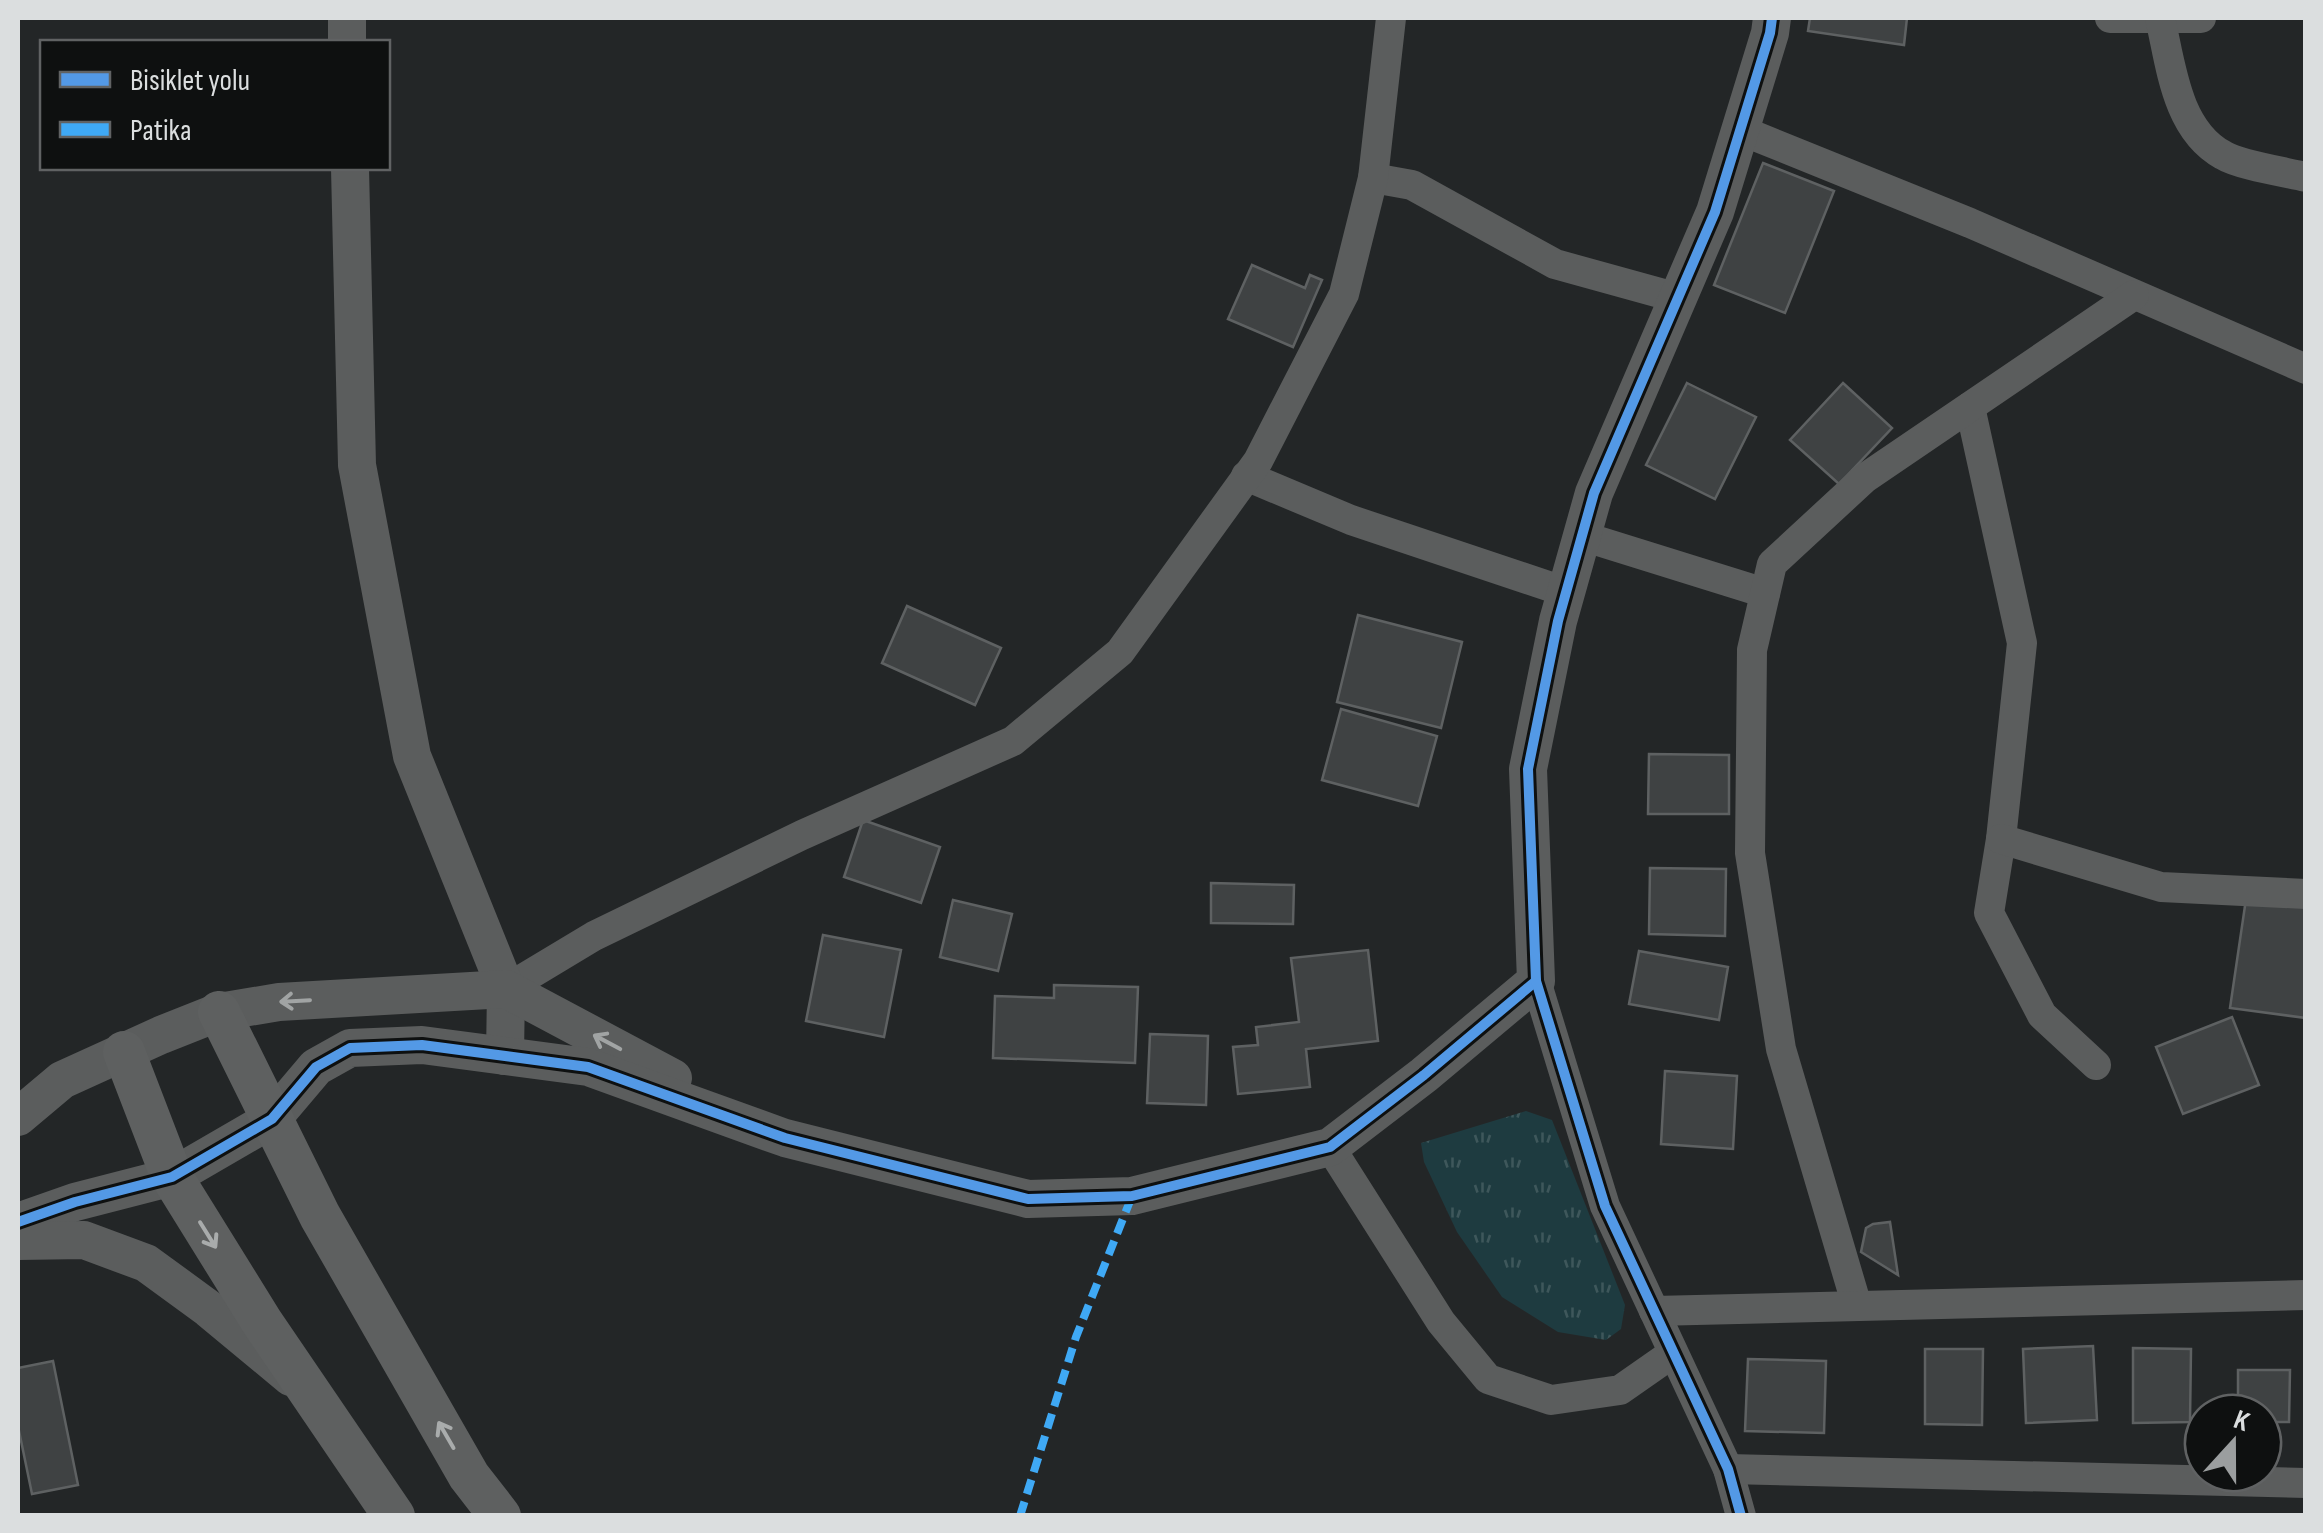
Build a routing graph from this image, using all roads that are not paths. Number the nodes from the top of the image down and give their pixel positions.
1 (1390, 18) edge
2 (1772, 18) edge
3 (2110, 18) edge
4 (2160, 18) edge
5 (2201, 18) edge
6 (1740, 130) junction
7 (350, 170) edge
8 (2306, 177) edge
9 (1372, 178) junction
10 (2134, 295) junction
11 (1678, 298) junction
12 (2306, 368) edge
13 (1970, 407) junction
14 (1246, 476) junction
15 (1582, 536) junction
16 (1566, 592) junction
17 (1766, 593) junction
18 (2002, 838) junction
19 (2306, 894) edge
20 (1536, 980) junction
21 (506, 988) junction
22 (219, 1012) junction
23 (124, 1052) junction
24 (505, 1056) junction
25 (2096, 1065) dead end
26 (18, 1117) edge
27 (272, 1119) junction
28 (785, 1138) junction
29 (1330, 1147) junction
30 (172, 1177) junction
31 (18, 1222) edge
32 (18, 1241) edge
33 (2306, 1295) edge
34 (1857, 1306) junction
35 (1654, 1311) junction
36 (1673, 1353) junction
37 (312, 1396) junction
38 (1728, 1469) junction
39 (2306, 1484) edge
40 (394, 1516) edge
41 (500, 1516) edge
42 (1740, 1516) edge

1 - 9 street
2 - 6 street
3 - 4 street
4 - 5 street
4 - 8 street
6 - 10 street
6 - 11 street
7 - 21 street
9 - 11 street
9 - 14 street
10 - 12 street
10 - 13 street
11 - 15 street
13 - 17 street
13 - 18 street
14 - 16 street
14 - 21 street
15 - 16 street
15 - 17 street
16 - 20 street
17 - 34 street
18 - 19 street
18 - 25 street
20 - 29 street
20 - 35 street
21 -> 22 street
21 - 24 street
28 -> 21 street
22 - 23 street
22 - 27 main road
23 - 26 street
23 - 30 main road
24 - 27 street
24 - 28 street
27 - 30 street
41 -> 27 main road
28 - 29 street
29 - 36 street
30 - 31 street
30 -> 37 main road
32 - 37 street
33 - 34 street
34 - 35 street
35 - 36 street
36 - 38 street
37 - 40 main road
38 - 39 street
38 - 42 street

